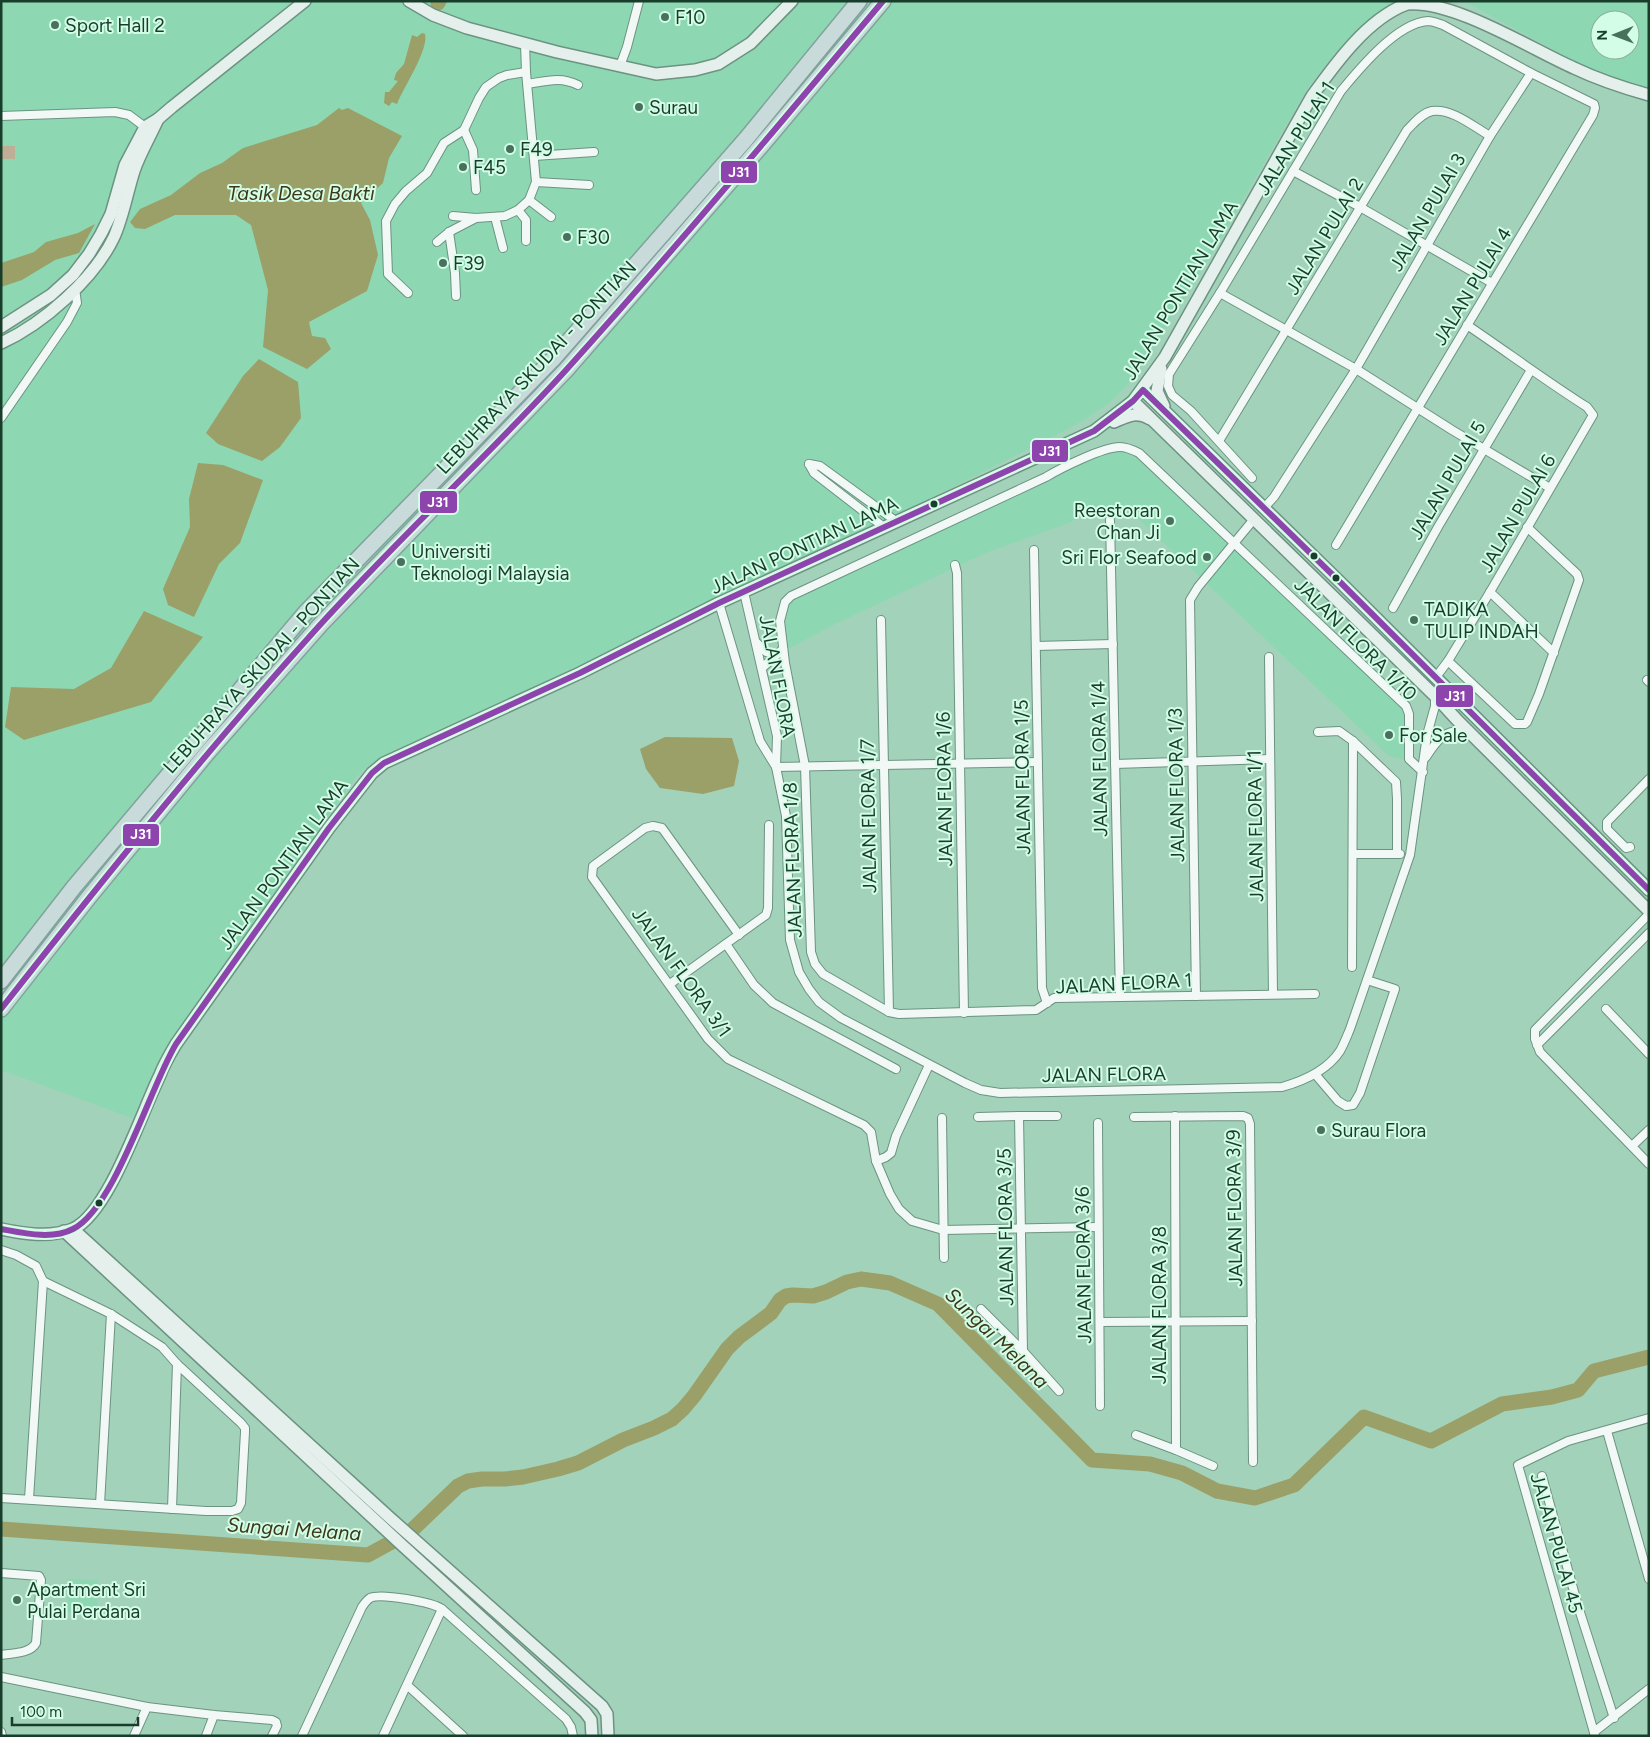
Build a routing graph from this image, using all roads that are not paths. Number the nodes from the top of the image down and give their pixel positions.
1 (305, 1) edge
2 (639, 1) edge
3 (792, 1) edge
4 (859, 1) edge
5 (883, 1) edge
6 (414, 4) edge
7 (525, 43) junction
8 (620, 66) junction
9 (526, 72) junction
10 (1531, 73) junction
11 (528, 84) junction
12 (578, 85) dead end
13 (1649, 96) edge
14 (1, 116) edge
15 (149, 130) junction
16 (464, 130) junction
17 (1490, 136) junction
18 (594, 152) dead end
19 (534, 156) junction
20 (1293, 171) junction
21 (536, 182) junction
22 (589, 184) dead end
23 (476, 190) dead end
24 (529, 200) junction
25 (1360, 207) junction
26 (518, 210) junction
27 (453, 216) dead end
28 (495, 217) junction
29 (552, 217) dead end
30 (476, 218) junction
31 (449, 232) junction
32 (526, 241) dead end
33 (436, 242) dead end
34 (1426, 245) junction
35 (503, 248) dead end
36 (1492, 284) junction
37 (75, 289) junction
38 (408, 293) dead end
39 (1220, 293) junction
40 (456, 296) dead end
41 (1467, 325) junction
42 (1, 327) edge
43 (1286, 330) junction
44 (1, 343) edge
45 (1166, 357) junction
46 (1356, 369) junction
47 (1531, 370) junction
48 (1143, 390) junction
49 (1133, 401) junction
50 (1418, 409) junction
51 (1, 418) edge
52 (1172, 418) junction
53 (1158, 424) junction
54 (1094, 431) junction
55 (1219, 441) junction
56 (1484, 449) junction
57 (1252, 478) dead end
58 (1550, 488) junction
59 (1264, 508) junction
60 (1254, 519) junction
61 (1110, 520) dead end
62 (896, 522) junction
63 (1528, 527) junction
64 (885, 528) junction
65 (1234, 543) junction
66 (1336, 545) dead end
67 (1034, 550) dead end
68 (954, 565) dead end
69 (744, 592) junction
70 (1490, 592) junction
71 (719, 603) junction
72 (1393, 608) dead end
73 (881, 620) dead end
74 (755, 640) junction
75 (1113, 644) junction
76 (1036, 646) junction
77 (783, 649) junction
78 (1554, 653) junction
79 (775, 655) junction
80 (1269, 657) dead end
81 (1448, 661) junction
82 (762, 668) junction
83 (1436, 677) junction
84 (1435, 696) junction
85 (1318, 732) dead end
86 (1470, 732) junction
87 (1353, 741) junction
88 (1270, 759) junction
89 (1425, 759) junction
90 (1192, 761) junction
91 (1038, 762) junction
92 (960, 764) junction
93 (1115, 764) junction
94 (884, 765) junction
95 (805, 766) junction
96 (776, 767) junction
97 (1423, 772) junction
98 (1649, 779) edge
99 (768, 824) dead end
100 (1630, 847) dead end
101 (1353, 854) junction
102 (1397, 854) junction
103 (1410, 854) junction
104 (1649, 890) edge
105 (1649, 912) edge
106 (1649, 933) edge
107 (739, 935) junction
108 (726, 944) junction
109 (811, 952) joint
110 (1352, 967) dead end
111 (1367, 980) junction
112 (1, 981) edge
113 (670, 984) junction
114 (1273, 994) junction
115 (1315, 994) dead end
116 (1196, 996) junction
117 (1120, 997) junction
118 (1047, 1002) junction
119 (1, 1009) edge
120 (1606, 1009) dead end
121 (889, 1012) junction
122 (964, 1013) junction
123 (1537, 1046) junction
124 (1649, 1054) edge
125 (929, 1065) junction
126 (896, 1069) dead end
127 (1315, 1074) junction
128 (1020, 1116) junction
129 (1056, 1116) dead end
130 (1175, 1116) junction
131 (978, 1117) dead end
132 (1134, 1117) dead end
133 (942, 1118) dead end
134 (1098, 1122) dead end
135 (1649, 1130) edge
136 (1632, 1146) junction
137 (876, 1161) junction
138 (1649, 1164) edge
139 (92, 1214) junction
140 (1098, 1227) junction
141 (1021, 1228) junction
142 (1, 1229) edge
143 (68, 1230) junction
144 (943, 1230) junction
145 (37, 1235) junction
146 (84, 1245) junction
147 (1, 1250) edge
148 (944, 1258) dead end
149 (43, 1281) junction
150 (980, 1309) dead end
151 (111, 1314) junction
152 (1176, 1321) junction
153 (1252, 1321) junction
154 (1100, 1322) junction
155 (1023, 1351) junction
156 (177, 1364) junction
157 (1060, 1391) dead end
158 (1100, 1406) dead end
159 (1649, 1418) edge
160 (1607, 1431) junction
161 (1136, 1435) dead end
162 (1176, 1450) junction
163 (1253, 1462) dead end
164 (1213, 1466) dead end
165 (1542, 1476) dead end
166 (1, 1498) edge
167 (29, 1499) junction
168 (100, 1504) junction
169 (172, 1509) junction
170 (384, 1521) junction
171 (1, 1573) edge
172 (1649, 1579) edge
173 (442, 1609) junction
174 (1, 1655) edge
175 (1, 1677) edge
176 (406, 1685) junction
177 (1649, 1689) edge
178 (147, 1707) junction
179 (214, 1715) junction
180 (1614, 1718) junction
181 (1, 1732) edge
182 (1594, 1734) edge
183 (2, 1736) edge
184 (134, 1736) edge
185 (206, 1736) edge
186 (272, 1736) edge
187 (302, 1736) edge
188 (383, 1736) edge
189 (463, 1736) edge
190 (573, 1736) edge
191 (592, 1736) edge
192 (608, 1736) edge

1 - 15 street
2 - 8 street
3 - 8 street
4 - 112 highway, LEBUHRAYA SKUDAI - PONTIAN
5 - 119 highway, LEBUHRAYA SKUDAI - PONTIAN
6 - 7 street
7 - 8 street
7 - 9 street
9 - 11 street
9 - 16 street
10 - 17 street, JALAN PULAI 3
10 - 20 street, JALAN PULAI 1
10 - 36 street, JALAN PULAI 4
11 - 12 street
11 - 19 street
13 - 45 street, JALAN PONTIAN LAMA
14 - 15 street
15 - 37 street
15 - 42 street
16 - 23 street
16 - 38 street
17 - 25 street, JALAN PULAI 2
17 - 34 street, JALAN PULAI 3
18 - 19 street
19 - 21 street
20 - 25 street
20 - 39 street, JALAN PULAI 1
21 - 22 street
21 - 24 street
24 - 26 street
24 - 29 street
25 - 34 street
25 - 43 street, JALAN PULAI 2
26 - 28 street
26 - 32 street
27 - 30 street
28 - 30 street
28 - 35 street
30 - 31 street
31 - 33 street
31 - 40 street
34 - 36 street
34 - 46 street, JALAN PULAI 3
36 - 41 street, JALAN PULAI 4
37 - 44 street
37 - 51 street
39 - 43 street
39 - 55 street, JALAN PULAI 1
41 - 47 street
41 - 50 street, JALAN PULAI 4
43 - 46 street
43 - 55 street, JALAN PULAI 2
45 - 48 street, JALAN PONTIAN LAMA
45 - 52 street
46 - 50 street
46 - 59 street, JALAN PULAI 3
47 - 56 street, JALAN PULAI 5
47 - 58 street, JALAN PULAI 6
48 - 49 street, JALAN PONTIAN LAMA
48 - 52 street
49 - 53 street
49 - 54 street, JALAN PONTIAN LAMA
50 - 56 street
50 - 66 street, JALAN PULAI 4
52 - 59 street
53 - 54 street
53 - 60 street
54 - 62 street, JALAN PONTIAN LAMA
55 - 57 street, JALAN PULAI 1
56 - 58 street
56 - 72 street, JALAN PULAI 5
58 - 63 street, JALAN PULAI 6
59 - 60 street
59 - 83 street
60 - 65 street, JALAN FLORA 1/3
60 - 84 street
61 - 75 street, JALAN FLORA 1/4
62 - 64 street, JALAN PONTIAN LAMA
62 - 64 street
63 - 70 street, JALAN PULAI 6
63 - 78 street
64 - 69 street, JALAN PONTIAN LAMA
65 - 77 street, JALAN FLORA 1/10
65 - 90 street, JALAN FLORA 1/3
65 - 97 street, JALAN FLORA 1/10
67 - 76 street, JALAN FLORA 1/5
68 - 92 street, JALAN FLORA 1/6
69 - 71 street, JALAN PONTIAN LAMA
69 - 74 street, JALAN FLORA
70 - 78 street
70 - 81 street, JALAN PULAI 6
71 - 96 street, JALAN FLORA
71 - 139 street, JALAN PONTIAN LAMA
73 - 94 street, JALAN FLORA 1/7
74 - 79 street
74 - 82 street, JALAN FLORA
75 - 76 street
75 - 93 street, JALAN FLORA 1/4
76 - 91 street, JALAN FLORA 1/5
77 - 79 street
77 - 95 street, JALAN FLORA 1/8
78 - 81 street
79 - 82 street
80 - 88 street, JALAN FLORA 1/1
81 - 83 street, JALAN PULAI 6
82 - 96 street, JALAN FLORA
83 - 104 street
84 - 86 street
84 - 89 street, JALAN FLORA
85 - 87 street
86 - 89 street, JALAN FLORA
86 - 105 street
87 - 101 street
87 - 102 street
88 - 90 street
88 - 114 street, JALAN FLORA 1/1
89 - 97 street, JALAN FLORA
90 - 93 street
90 - 116 street, JALAN FLORA 1/3
91 - 92 street
91 - 118 street, JALAN FLORA 1/5
92 - 94 street
92 - 122 street, JALAN FLORA 1/6
93 - 117 street, JALAN FLORA 1/4
94 - 95 street
94 - 121 street, JALAN FLORA 1/7
95 - 96 street
95 - 109 street, JALAN FLORA 1/8
96 - 125 street, JALAN FLORA
97 - 103 street, JALAN FLORA
98 - 100 street
99 - 107 street
101 - 102 street
101 - 110 street
102 - 103 street
103 - 111 street, JALAN FLORA
105 - 123 street
106 - 123 street
107 - 108 street
107 - 113 street, JALAN FLORA 3/1
108 - 113 street
108 - 126 street
109 - 121 street, JALAN FLORA 1
111 - 127 street, JALAN FLORA
111 - 127 street
113 - 137 street, JALAN FLORA 3/1
114 - 115 street, JALAN FLORA 1
114 - 116 street, JALAN FLORA 1
116 - 117 street, JALAN FLORA 1
117 - 118 street, JALAN FLORA 1
118 - 122 street, JALAN FLORA 1
120 - 124 street
121 - 122 street, JALAN FLORA 1
123 - 136 street
125 - 127 street, JALAN FLORA
125 - 137 street
128 - 129 street
128 - 131 street
128 - 141 street, JALAN FLORA 3/5
130 - 132 street, JALAN FLORA 3/9
130 - 152 street, JALAN FLORA 3/8
130 - 153 street, JALAN FLORA 3/9
133 - 144 street
134 - 140 street, JALAN FLORA 3/6
135 - 136 street
136 - 138 street
137 - 144 street, JALAN FLORA 3/1
139 - 143 street, JALAN PONTIAN LAMA
139 - 146 street
140 - 141 street, JALAN FLORA 3/1
140 - 154 street, JALAN FLORA 3/6
141 - 144 street, JALAN FLORA 3/1
141 - 155 street, JALAN FLORA 3/5
142 - 145 street, JALAN PONTIAN LAMA
143 - 145 street, JALAN PONTIAN LAMA
143 - 146 street
144 - 148 street
145 - 146 street
146 - 170 street
147 - 149 street
149 - 151 street
149 - 167 street
150 - 155 street
151 - 156 street
151 - 168 street
152 - 153 street
152 - 154 street
152 - 162 street, JALAN FLORA 3/8
153 - 163 street
154 - 158 street, JALAN FLORA 3/6
155 - 157 street
156 - 169 street
156 - 169 street
159 - 160 street, JALAN PULAI 45
160 - 172 street
160 - 182 street, JALAN PULAI 45
161 - 162 street
162 - 164 street
165 - 180 street
166 - 167 street
167 - 168 street
168 - 169 street
170 - 191 street
170 - 192 street
171 - 174 street
173 - 176 street
173 - 187 street
173 - 190 street
175 - 178 street
176 - 188 street
176 - 189 street
177 - 180 street
178 - 179 street
178 - 184 street
179 - 185 street
179 - 186 street
180 - 182 street
181 - 183 street

